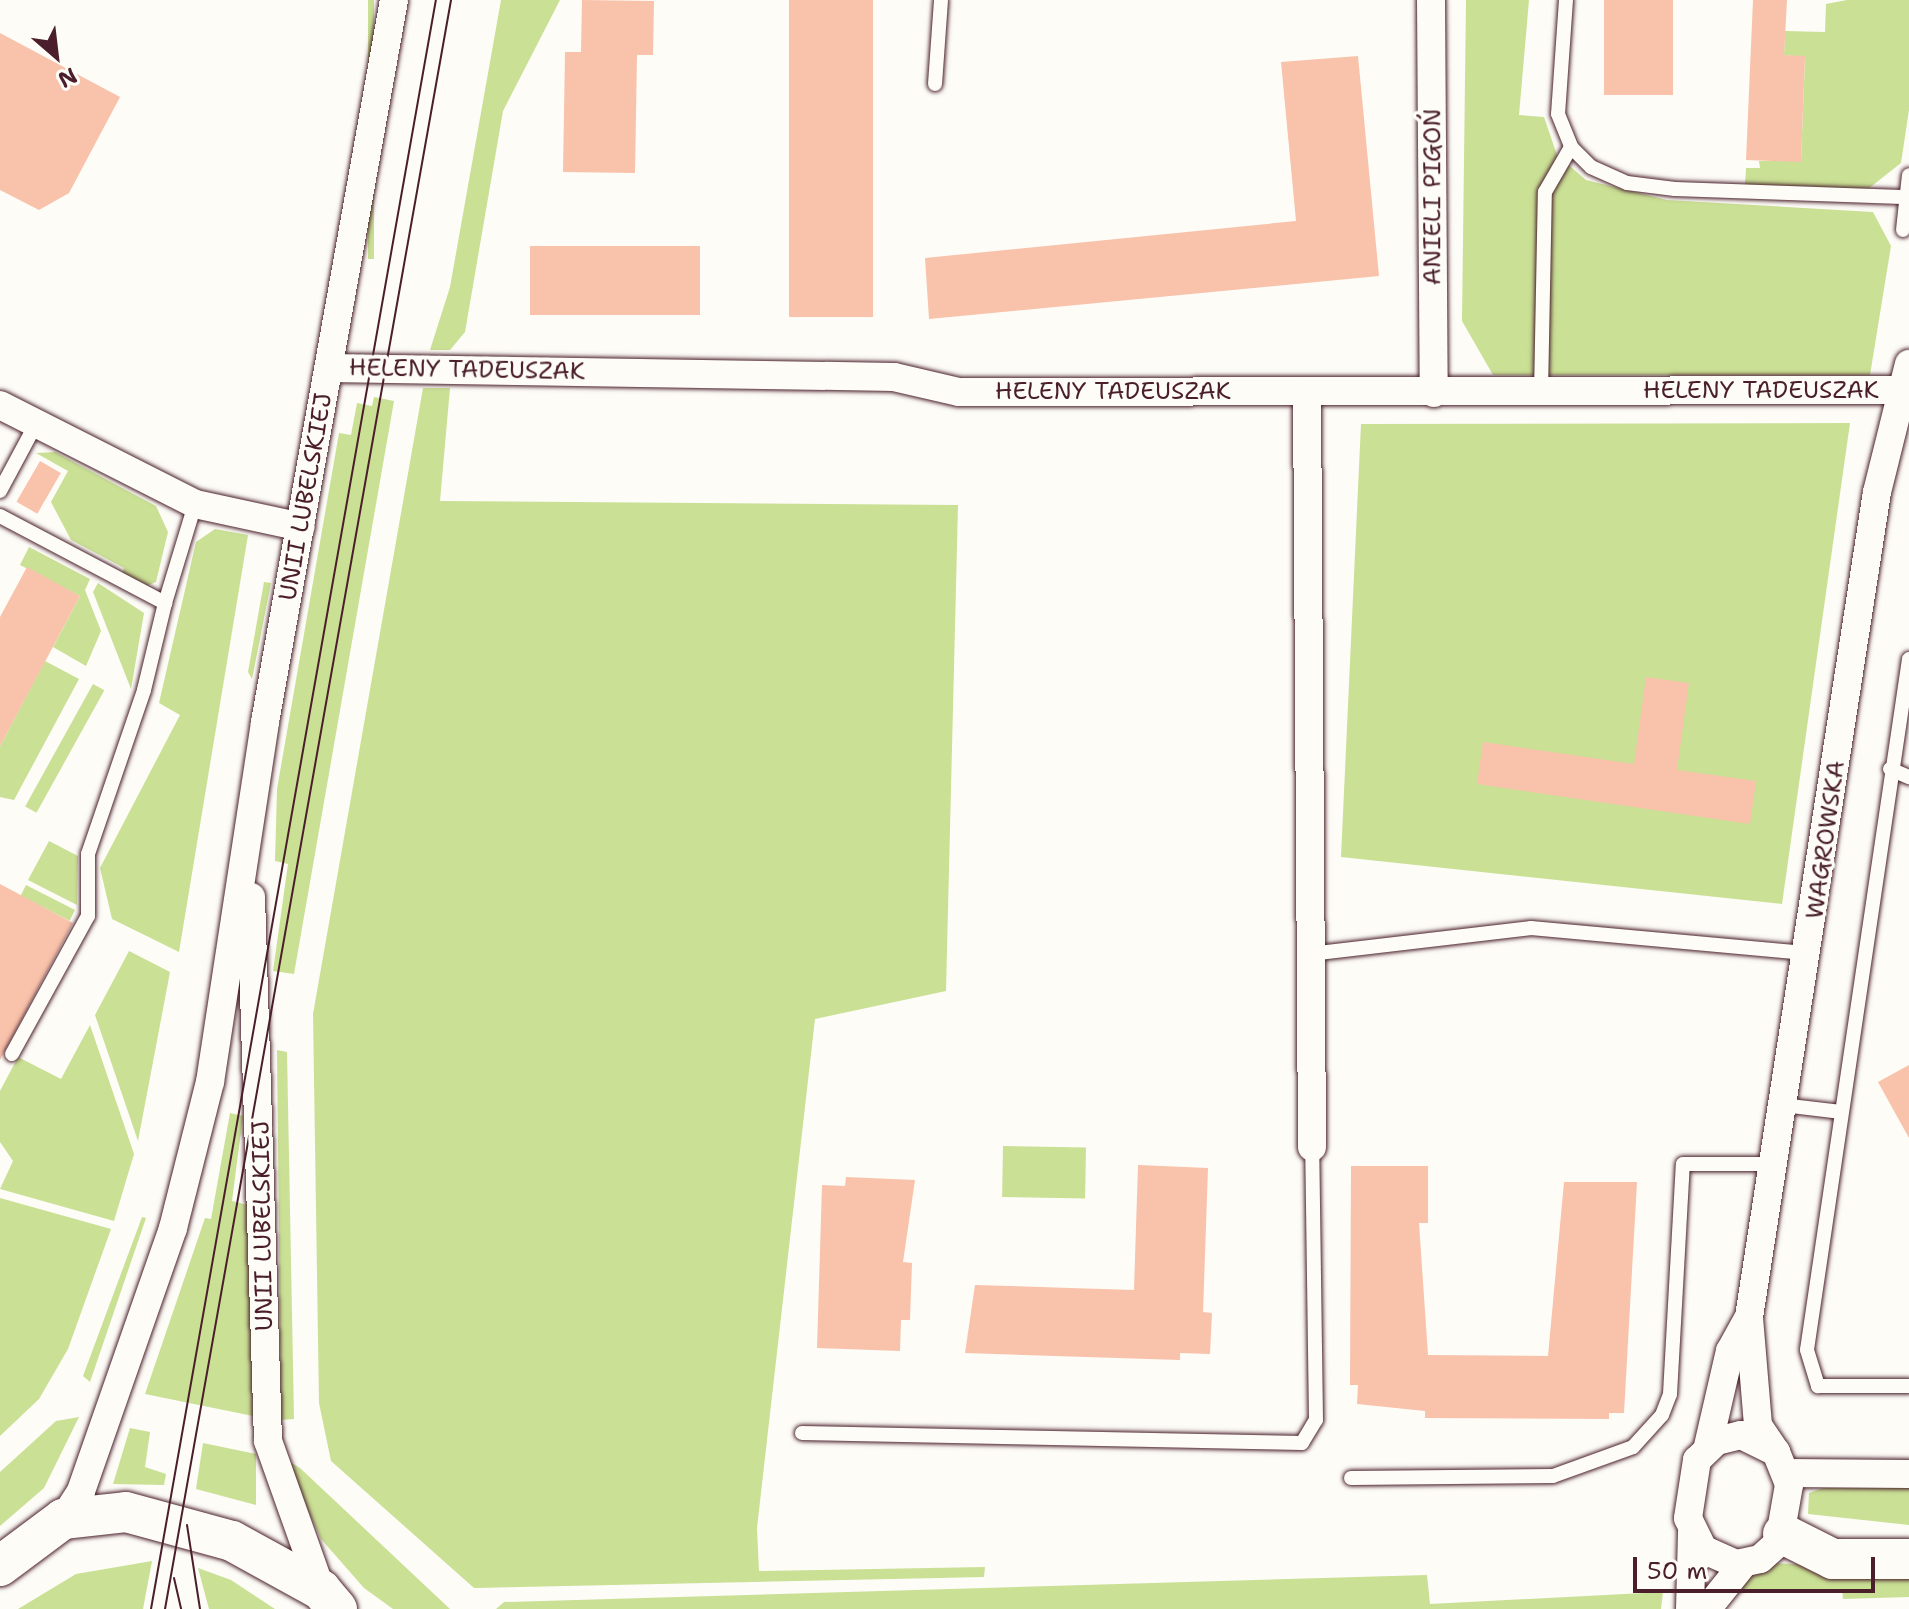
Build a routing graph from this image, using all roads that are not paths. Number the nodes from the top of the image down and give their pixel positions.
1 (394, 0) edge
2 (941, 0) edge
3 (1431, 0) edge
4 (1566, 0) edge
5 (935, 84) dead end
6 (1571, 147) junction
7 (1909, 175) edge
8 (1908, 197) edge
9 (1903, 230) dead end
10 (329, 368) junction
11 (1904, 377) edge
12 (1307, 391) junction
13 (1434, 393) junction
14 (1541, 393) junction
15 (0, 405) edge
16 (36, 424) junction
17 (0, 491) edge
18 (195, 504) junction
19 (0, 516) edge
20 (301, 527) junction
21 (165, 603) junction
22 (1909, 659) edge
23 (1890, 769) junction
24 (1909, 777) edge
25 (248, 853) junction
26 (1808, 953) junction
27 (1310, 954) junction
28 (12, 1054) dead end
29 (1782, 1105) junction
30 (1841, 1112) junction
31 (1312, 1147) joint
32 (1772, 1164) junction
33 (1749, 1317) junction
34 (1909, 1386) edge
35 (802, 1433) dead end
36 (1708, 1446) junction
37 (1782, 1462) junction
38 (1909, 1474) edge
39 (1351, 1478) dead end
40 (63, 1519) junction
41 (1692, 1532) junction
42 (1783, 1534) junction
43 (1909, 1559) edge
44 (1744, 1563) junction
45 (0, 1566) edge
46 (329, 1599) edge
47 (1690, 1609) edge
48 (1707, 1609) edge

1 - 10 street, UNII LUBELSKIEJ
2 - 5 lane
3 - 13 street, ANIELI PIGOŃ
4 - 6 lane
6 - 8 lane
6 - 14 lane
7 - 8 lane
8 - 9 lane
10 - 12 street, HELENY TADEUSZAK
10 - 20 street, UNII LUBELSKIEJ
11 - 14 street, HELENY TADEUSZAK
11 - 26 street, WAGROWSKA
12 - 13 street, HELENY TADEUSZAK
12 - 27 street
13 - 14 street, HELENY TADEUSZAK
15 - 16 street
16 - 17 lane
16 - 18 street
18 - 20 street
18 - 21 lane
19 - 21 lane
20 - 25 street, UNII LUBELSKIEJ
21 - 28 lane
22 - 23 lane
23 - 24 lane
23 - 30 lane
25 - 40 street, UNII LUBELSKIEJ
25 - 46 street, UNII LUBELSKIEJ
26 - 27 lane
26 - 29 street, WAGROWSKA
27 - 31 street
29 - 30 lane
29 - 32 street, WAGROWSKA
30 - 34 lane
31 - 35 lane
32 - 33 street, WAGROWSKA
32 - 39 lane
33 - 36 street, WAGROWSKA
33 - 37 street, WAGROWSKA
36 - 37 street
36 - 41 street
37 - 38 street
37 - 42 street
40 - 45 street
40 - 46 street
41 - 44 street
41 - 47 street
42 - 43 street
42 - 44 street
44 - 48 street

